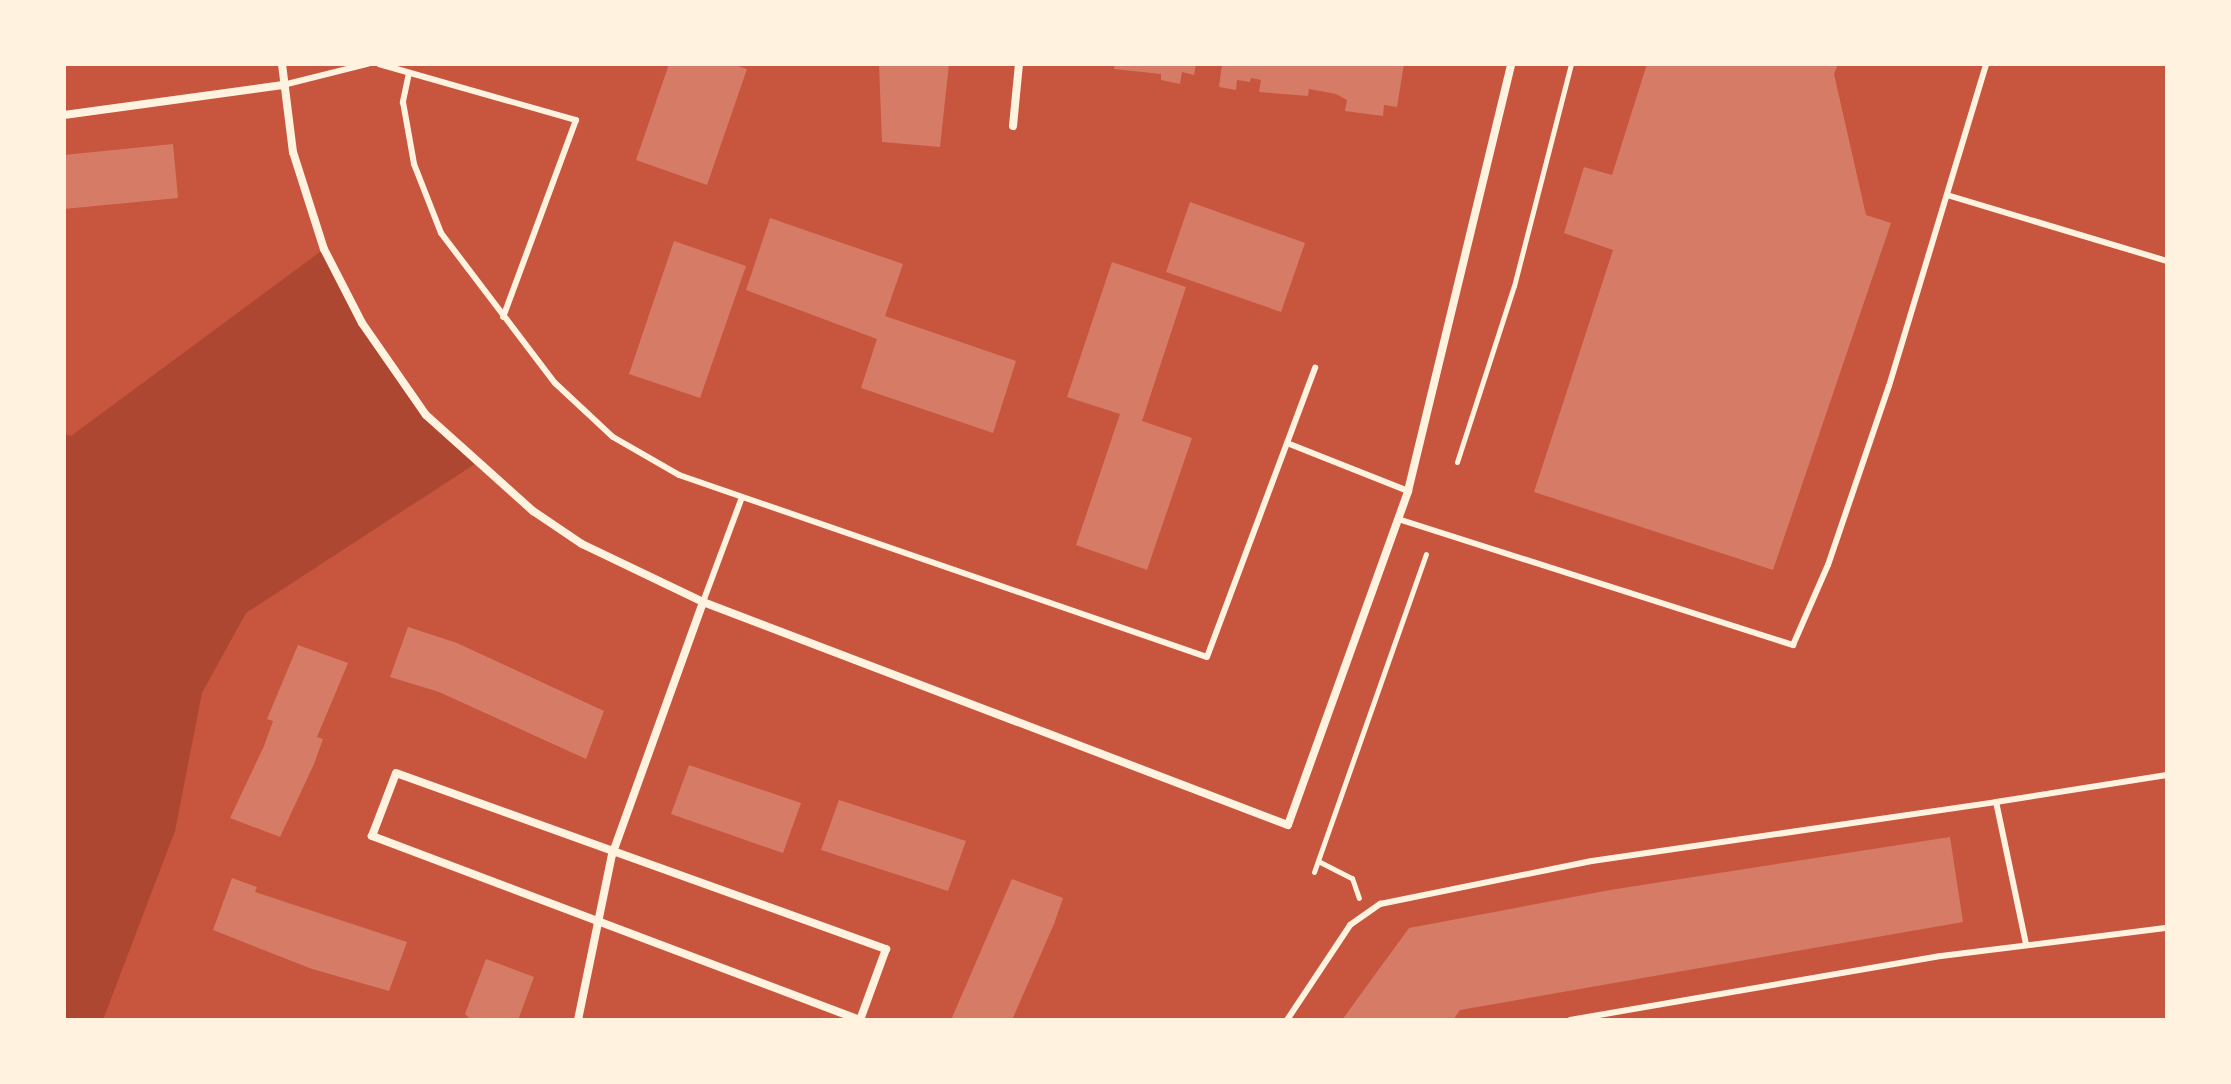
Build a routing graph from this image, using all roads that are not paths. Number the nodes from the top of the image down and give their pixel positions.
1 (282, 64) edge
2 (367, 64) edge
3 (379, 64) edge
4 (1019, 64) edge
5 (1511, 64) edge
6 (1986, 64) edge
7 (409, 73) junction
8 (283, 85) junction
9 (64, 115) edge
10 (1013, 126) dead end
11 (1947, 195) junction
12 (2167, 261) edge
13 (503, 317) junction
14 (1315, 368) dead end
15 (1287, 443) junction
16 (1408, 491) junction
17 (742, 497) junction
18 (1398, 519) junction
19 (703, 602) junction
20 (2167, 775) edge
21 (1996, 802) junction
22 (612, 855) junction
23 (595, 923) junction
24 (2167, 928) edge
25 (2026, 944) junction
26 (578, 1020) edge
27 (1287, 1020) edge
28 (1570, 1020) edge

1 - 8 street
2 - 8 lane
3 - 7 lane
4 - 10 street
5 - 16 street
6 - 11 lane
7 - 13 lane
7 - 13 lane
8 - 9 street
8 - 19 street
11 - 12 lane
11 - 18 lane
13 - 17 lane
14 - 15 lane
15 - 16 lane
15 - 17 lane
16 - 18 street
17 - 19 lane
18 - 19 street
19 - 22 street
20 - 21 lane
21 - 25 lane
21 - 27 lane
22 - 23 street
22 - 23 street
22 - 23 street
23 - 26 street
24 - 25 lane
25 - 28 lane

